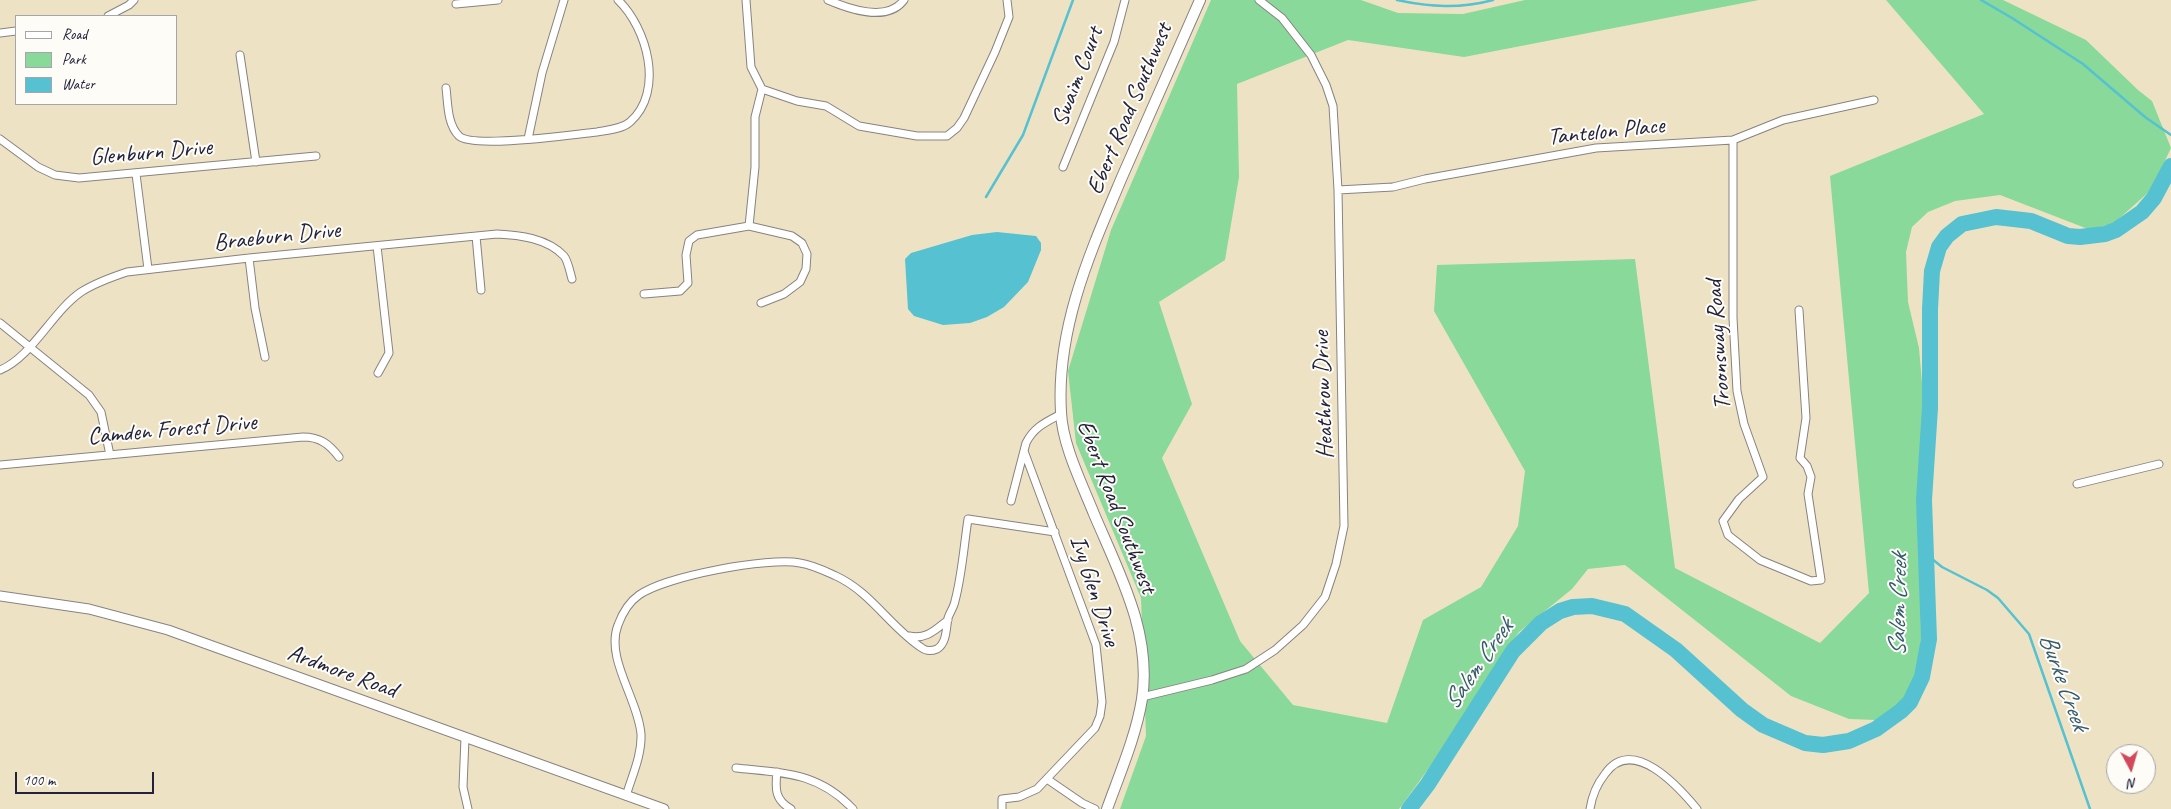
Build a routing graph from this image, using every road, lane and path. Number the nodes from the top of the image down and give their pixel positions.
1 (134, 0) edge
2 (498, 0) edge
3 (564, 0) edge
4 (618, 0) edge
5 (746, 0) edge
6 (828, 0) edge
7 (904, 0) edge
8 (1007, 0) edge
9 (1125, 0) edge
10 (1200, 0) edge
11 (1259, 0) edge
12 (456, 4) dead end
13 (110, 15) edge
14 (15, 31) edge
15 (0, 33) edge
16 (240, 55) dead end
17 (446, 88) dead end
18 (762, 89) junction
19 (1874, 100) dead end
20 (0, 139) edge
21 (528, 139) junction
22 (1733, 140) junction
23 (316, 156) dead end
24 (256, 162) junction
25 (1063, 167) dead end
26 (136, 174) junction
27 (1338, 190) junction
28 (749, 226) junction
29 (476, 236) junction
30 (377, 246) junction
31 (249, 258) junction
32 (148, 269) junction
33 (572, 279) dead end
34 (481, 290) dead end
35 (644, 294) dead end
36 (761, 303) dead end
37 (1799, 310) dead end
38 (0, 322) edge
39 (30, 347) junction
40 (265, 357) dead end
41 (0, 370) edge
42 (378, 372) dead end
43 (1060, 414) junction
44 (1024, 451) junction
45 (110, 454) junction
46 (339, 457) dead end
47 (2159, 464) dead end
48 (0, 465) edge
49 (2077, 484) dead end
50 (1011, 501) dead end
51 (1055, 532) junction
52 (0, 596) edge
53 (948, 620) junction
54 (906, 635) junction
55 (1142, 697) junction
56 (466, 738) junction
57 (736, 768) dead end
58 (777, 772) junction
59 (1047, 779) junction
60 (626, 796) junction
61 (468, 809) edge
62 (664, 809) edge
63 (791, 809) edge
64 (853, 809) edge
65 (1002, 809) edge
66 (1095, 809) edge
67 (1106, 809) edge
68 (1590, 809) edge
69 (1697, 809) edge

1 - 13 street
2 - 12 street
3 - 21 street
4 - 21 street
5 - 18 street
6 - 7 street
8 - 18 street
9 - 25 street, Swaim Court
10 - 43 main road, Ebert Road Southwest
11 - 27 street, Heathrow Drive
14 - 15 street
16 - 24 street
17 - 21 street
18 - 28 street
19 - 22 street, Tantelon Place
20 - 26 street, Glenburn Drive
22 - 27 street, Tantelon Place
22 - 37 street, Troonsway Road
23 - 24 street, Glenburn Drive
24 - 26 street, Glenburn Drive
26 - 32 street
27 - 55 street, Heathrow Drive
28 - 35 street
28 - 36 street
29 - 30 street, Braeburn Drive
29 - 33 street, Braeburn Drive
29 - 34 street
30 - 31 street, Braeburn Drive
30 - 42 street
31 - 32 street, Braeburn Drive
31 - 40 street
32 - 39 street, Braeburn Drive
38 - 39 street
39 - 41 street, Braeburn Drive
39 - 45 street
43 - 44 street
43 - 55 main road, Ebert Road Southwest
44 - 50 street
44 - 51 street, Ivy Glen Drive
45 - 46 street, Camden Forest Drive
45 - 48 street, Camden Forest Drive
47 - 49 street
51 - 53 street
51 - 59 street, Ivy Glen Drive
52 - 56 street, Ardmore Road
53 - 54 street
53 - 54 street
54 - 60 street
55 - 67 main road, Ebert Road Southwest
56 - 60 street, Ardmore Road
56 - 61 street
57 - 58 street
58 - 63 street
58 - 64 street
59 - 65 street, Ivy Glen Drive
59 - 66 street
60 - 62 street, Ardmore Road
68 - 69 street

